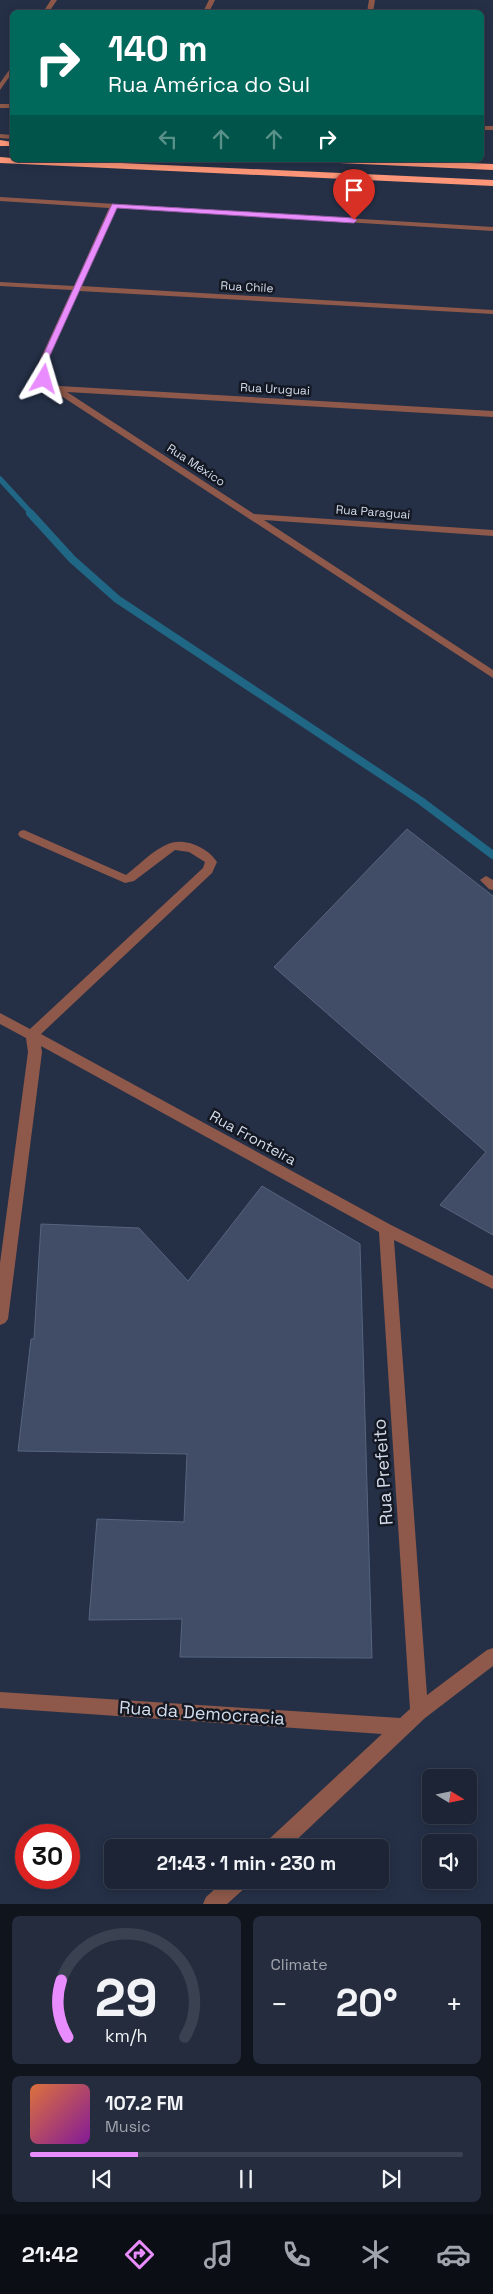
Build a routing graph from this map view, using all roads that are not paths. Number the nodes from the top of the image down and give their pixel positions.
1 (10, 71) edge
2 (0, 88) edge
3 (43, 162) edge
4 (378, 162) edge
5 (493, 168) edge
6 (493, 183) edge
7 (0, 199) edge
8 (114, 206) junction
9 (493, 229) edge
10 (0, 284) edge
11 (78, 289) junction
12 (493, 312) edge
13 (56, 389) junction
14 (493, 414) edge
15 (252, 516) junction
16 (493, 533) edge
17 (493, 675) edge
18 (24, 834) dead end
19 (0, 1018) edge
20 (32, 1035) junction
21 (386, 1229) junction
22 (493, 1283) edge
23 (0, 1319) edge
24 (493, 1656) edge
25 (0, 1700) edge
26 (419, 1712) junction
27 (403, 1727) junction
28 (284, 1839) edge
29 (229, 1889) edge
30 (213, 1904) edge

1 - 2 street
3 - 6 highway
4 - 5 highway
7 - 8 street
8 - 9 street
8 - 11 street, Rua México
10 - 11 street, Rua Chile
11 - 12 street, Rua Chile
11 - 13 street, Rua México
13 - 14 street, Rua Uruguai
13 - 15 street, Rua México
15 - 16 street, Rua Paraguai
15 - 17 street, Rua México
18 - 20 street
19 - 20 street, Rua Fronteira
20 - 21 street, Rua Fronteira
20 - 23 street
21 - 22 street, Rua Fronteira
21 - 26 street, Rua Prefeito
24 - 26 street
25 - 27 street, Rua da Democracia
26 - 27 street
27 - 28 street
29 - 30 street

